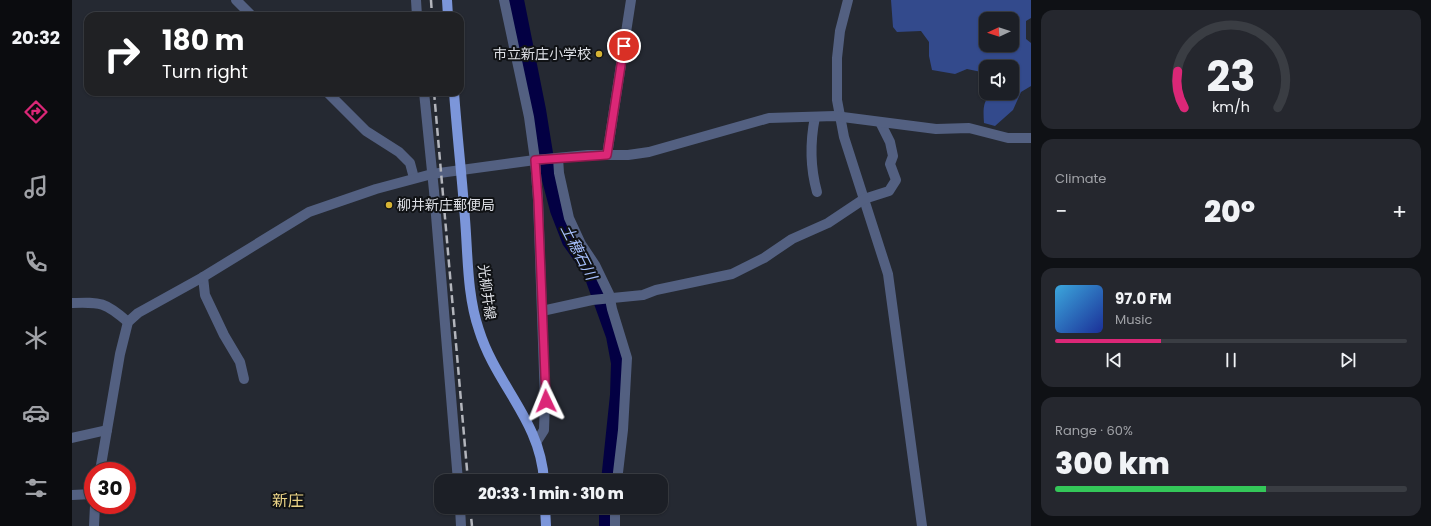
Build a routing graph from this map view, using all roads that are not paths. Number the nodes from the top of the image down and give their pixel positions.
1 (236, 0) edge
2 (416, 0) edge
3 (447, 0) edge
4 (504, 0) edge
5 (631, 0) edge
6 (848, 0) edge
7 (248, 12) edge
8 (417, 12) edge
9 (448, 12) edge
10 (331, 96) edge
11 (424, 96) edge
12 (454, 96) edge
13 (815, 117) junction
14 (840, 117) junction
15 (880, 122) junction
16 (1031, 138) edge
17 (607, 155) junction
18 (555, 158) junction
19 (537, 160) junction
20 (462, 171) junction
21 (432, 174) junction
22 (414, 178) junction
23 (817, 192) dead end
24 (864, 199) junction
25 (203, 277) junction
26 (609, 298) junction
27 (72, 303) edge
28 (542, 312) junction
29 (128, 322) junction
30 (244, 379) dead end
31 (107, 430) junction
32 (72, 438) edge
33 (537, 441) junction
34 (102, 462) edge
35 (457, 474) edge
36 (543, 474) edge
37 (618, 474) edge
38 (84, 494) edge
39 (72, 495) edge
40 (95, 514) edge
41 (460, 514) edge
42 (545, 514) edge
43 (615, 514) edge
44 (94, 526) edge
45 (461, 526) edge
46 (546, 526) edge
47 (615, 526) edge
48 (922, 526) edge

1 - 7 street
2 - 8 street
3 - 9 main road
4 - 19 street
5 - 17 street
6 - 14 street
10 - 22 street
11 - 21 street
12 - 20 main road, 光柳井線
13 - 14 street
13 - 17 street
13 - 23 street
14 - 15 street
14 - 24 street
15 - 16 street
15 - 24 street
17 - 18 street
18 - 19 street
18 - 26 street
19 - 20 street
19 - 28 street
20 - 21 street
20 - 33 main road, 光柳井線
21 - 22 street
21 - 35 street
22 - 25 street
24 - 26 street
24 - 48 street
25 - 29 street
25 - 30 street
26 - 28 street
26 - 37 street
27 - 29 street
28 - 33 street
29 - 31 street
31 - 32 street
31 - 34 street
33 - 36 main road, 光柳井線
38 - 39 street
40 - 44 street
41 - 45 street
42 - 46 main road
43 - 47 street

